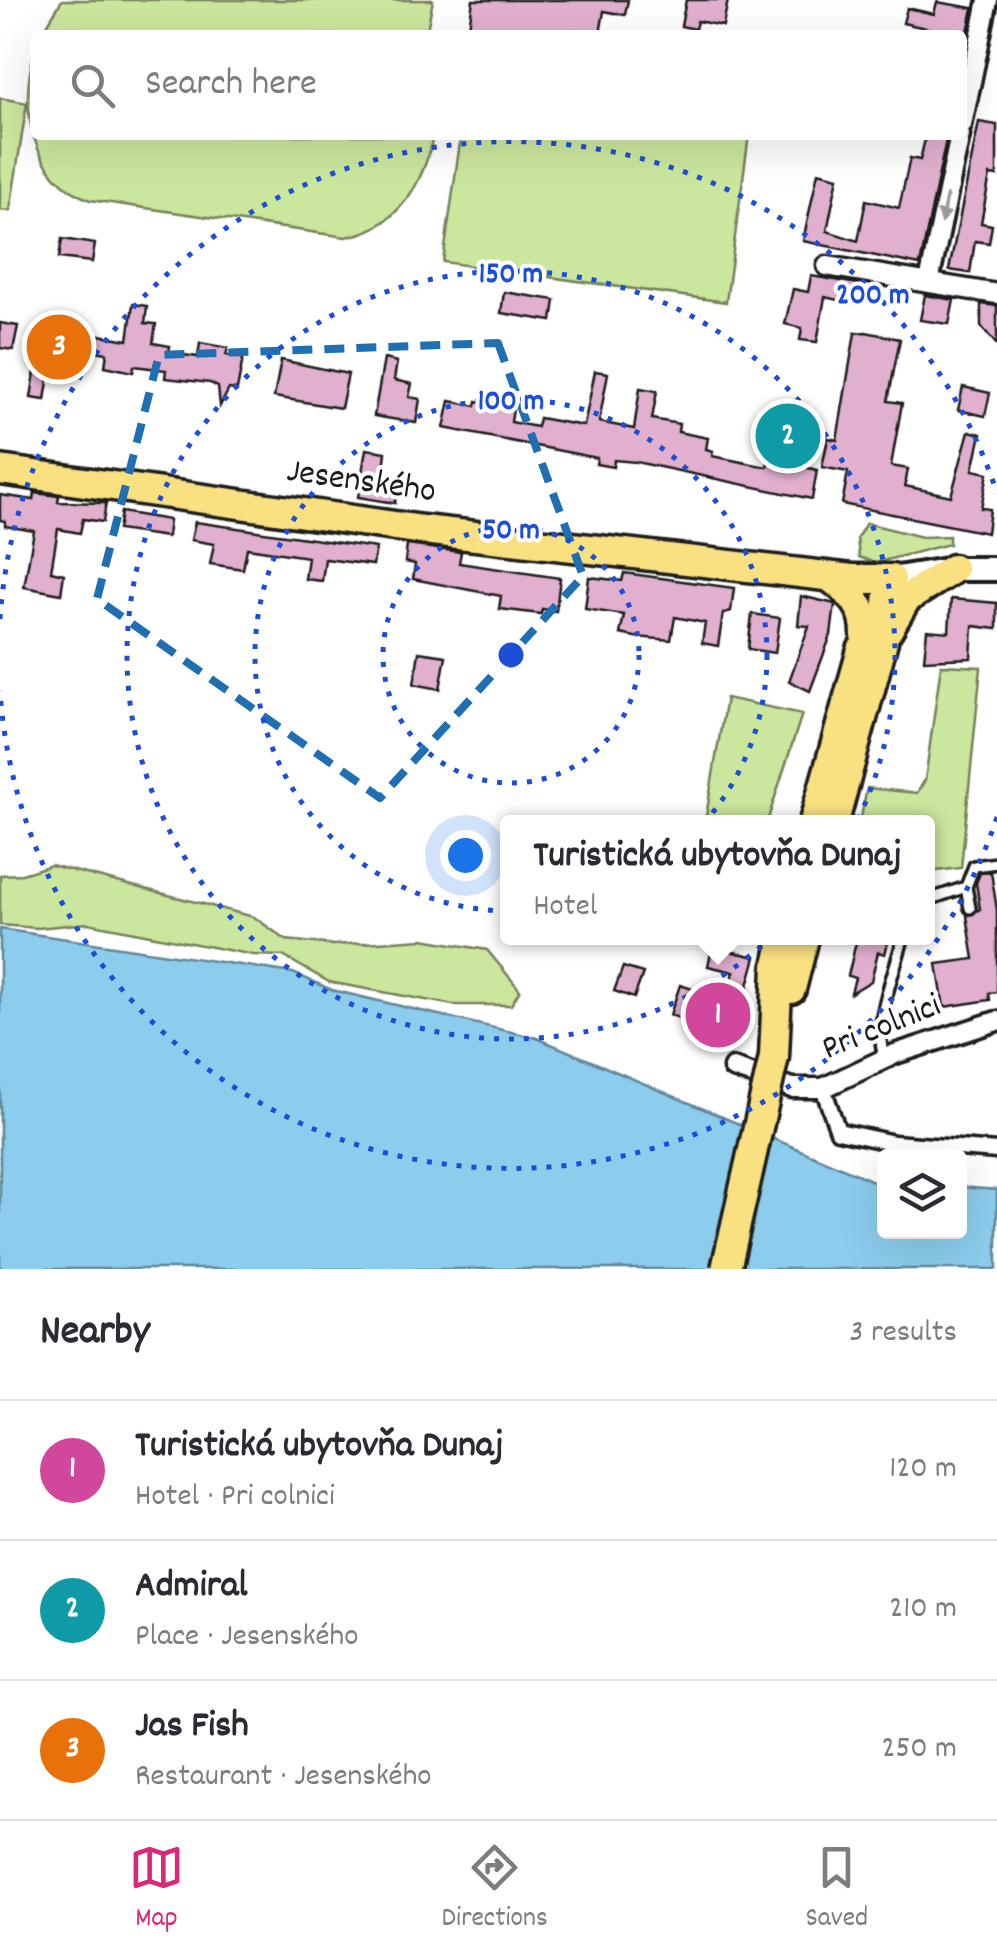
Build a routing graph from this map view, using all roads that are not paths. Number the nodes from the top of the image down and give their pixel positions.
1 (988, 0) edge
2 (967, 101) edge
3 (959, 140) edge
4 (827, 266) dead end
5 (929, 282) junction
6 (997, 294) edge
7 (0, 470) edge
8 (952, 569) junction
9 (997, 569) edge
10 (830, 577) junction
11 (889, 590) junction
12 (874, 639) junction
13 (816, 815) edge
14 (836, 815) edge
15 (997, 863) edge
16 (966, 887) junction
17 (935, 898) edge
18 (970, 908) dead end
19 (782, 945) edge
20 (802, 945) edge
21 (901, 945) edge
22 (997, 1021) edge
23 (776, 1052) junction
24 (885, 1059) junction
25 (733, 1068) dead end
26 (823, 1088) junction
27 (997, 1151) edge
28 (726, 1269) edge

1 - 2 street
3 -> 5 street
4 - 5 street
5 - 6 street
7 - 10 main road, Jesenského
8 - 9 street
8 - 11 street
8 - 12 main road
10 - 11 main road, Jesenského
10 - 12 main road
11 - 12 main road
12 - 13 main road
12 - 14 main road
15 - 16 lane
16 - 17 lane
16 - 18 lane
19 - 23 main road
20 - 23 main road
21 - 24 lane
22 - 24 street, Pri colnici
23 - 28 main road, bridge
24 - 26 street, Pri colnici
25 - 26 street, Pri colnici
26 - 27 street

